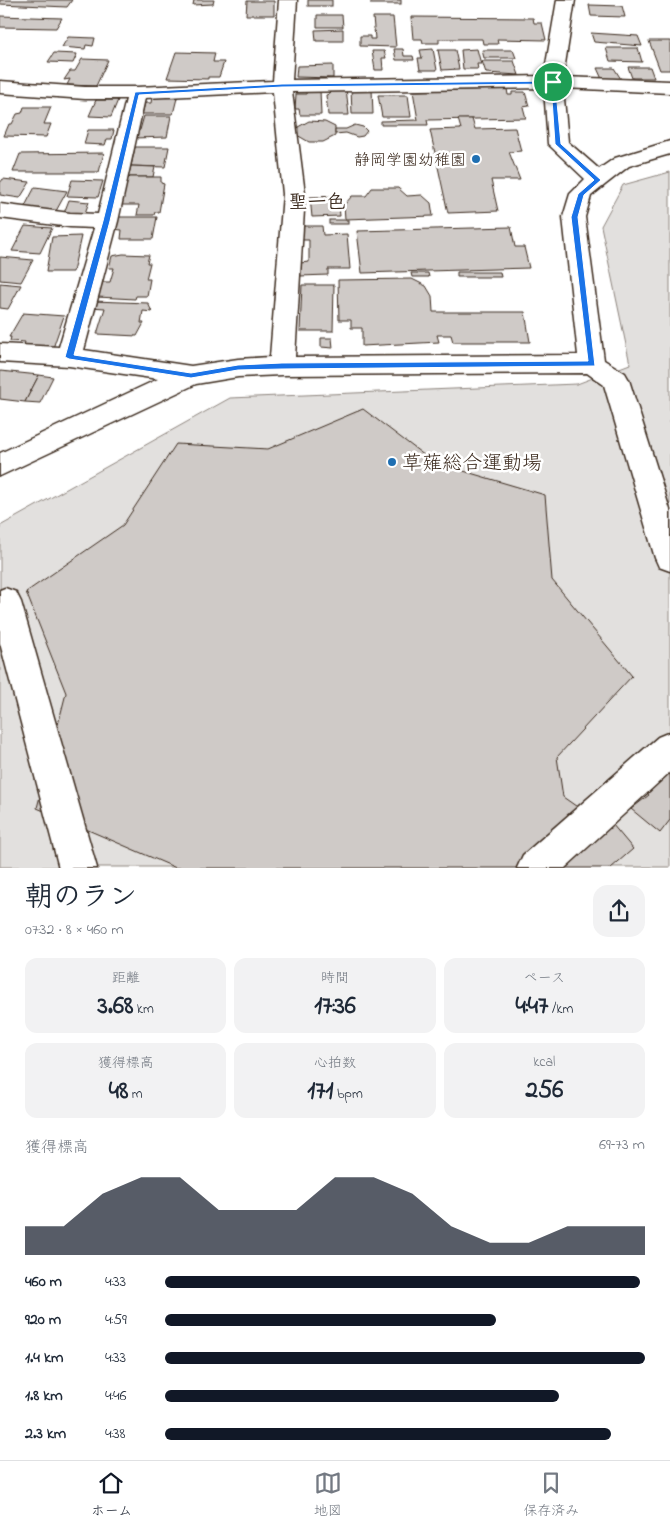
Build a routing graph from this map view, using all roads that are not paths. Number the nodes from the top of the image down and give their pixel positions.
1 (288, 0) edge
2 (566, 0) edge
3 (553, 82) junction
4 (282, 86) junction
5 (670, 86) edge
6 (0, 87) edge
7 (137, 93) junction
8 (670, 147) edge
9 (598, 180) junction
10 (0, 211) edge
11 (107, 221) junction
12 (0, 353) edge
13 (69, 357) junction
14 (592, 364) junction
15 (282, 366) junction
16 (191, 375) junction
17 (0, 465) edge
18 (670, 558) edge
19 (5, 602) dead end
20 (670, 749) edge
21 (78, 868) edge
22 (536, 868) edge

1 - 4 street
2 - 3 street
3 - 4 street
3 - 5 street
3 - 9 street
4 - 7 street
4 - 15 street
6 - 7 street
7 - 11 street
8 - 9 street
9 - 14 street
10 - 11 street
11 - 13 street
12 - 13 street
13 - 16 street
14 - 15 street
14 - 18 street
15 - 16 street
16 - 17 street
19 - 21 street
20 - 22 street

